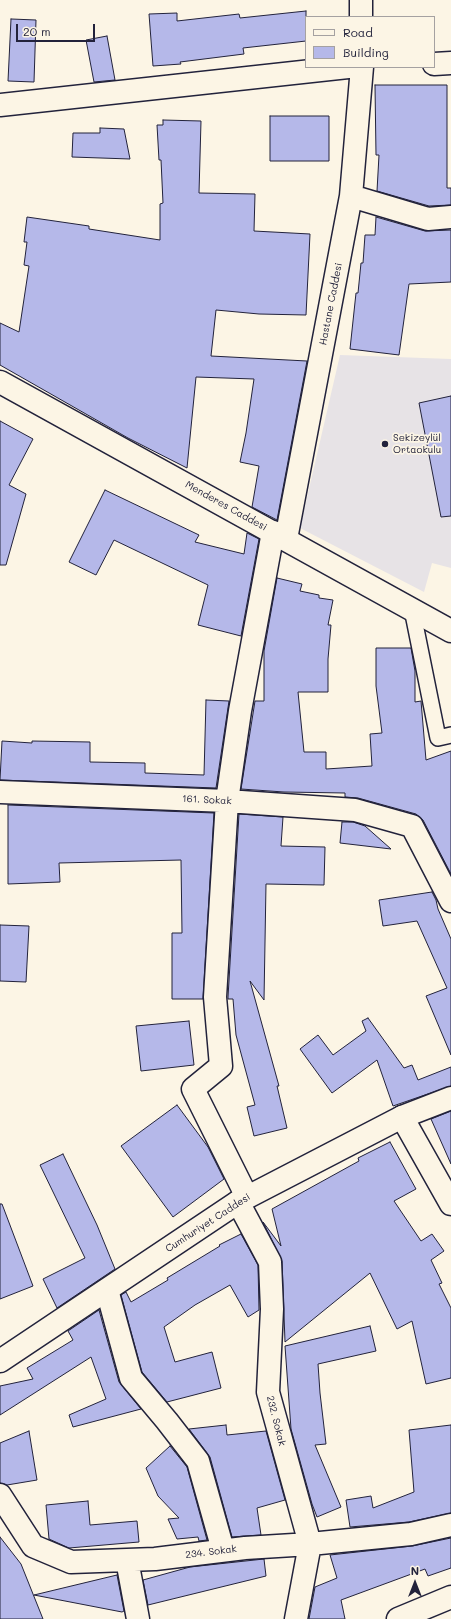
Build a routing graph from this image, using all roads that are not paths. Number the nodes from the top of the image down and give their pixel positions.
1 (361, 0) edge
2 (361, 16) edge
3 (451, 63) edge
4 (435, 64) edge
5 (339, 68) edge
6 (362, 68) edge
7 (0, 106) edge
8 (351, 196) junction
9 (451, 217) edge
10 (0, 382) edge
11 (280, 536) junction
12 (412, 609) junction
13 (451, 630) edge
14 (451, 735) edge
15 (0, 792) edge
16 (227, 801) junction
17 (451, 901) edge
18 (451, 1098) edge
19 (402, 1117) junction
20 (242, 1200) junction
21 (451, 1204) edge
22 (107, 1290) junction
23 (1, 1357) edge
24 (0, 1495) edge
25 (451, 1525) edge
26 (310, 1544) junction
27 (223, 1550) junction
28 (127, 1560) junction
29 (451, 1597) edge
30 (138, 1619) edge
31 (296, 1619) edge
32 (398, 1619) edge

1 - 2 street
3 - 4 street
5 - 7 street
6 - 8 street, Hastane Caddesi
8 - 9 street
8 - 11 street, Hastane Caddesi
10 - 11 street, Menderes Caddesi
11 - 12 street, Menderes Caddesi
11 - 16 street, Hastane Caddesi
12 - 13 street, Menderes Caddesi
12 - 14 lane
15 - 16 street, 161. Sokak
16 - 17 street, 161. Sokak
16 - 20 street, 232. Sokak
18 - 19 street, Cumhuriyet Caddesi
19 - 20 street, Cumhuriyet Caddesi
19 - 21 street
20 - 22 street, Cumhuriyet Caddesi
20 - 26 street, 232. Sokak
22 - 23 street, Cumhuriyet Caddesi
22 - 27 street
24 - 28 street, 234. Sokak
25 - 26 street, 234. Sokak
26 - 27 street, 234. Sokak
26 - 31 street, 232. Sokak
27 - 28 street, 234. Sokak
28 - 30 street
29 - 32 street

